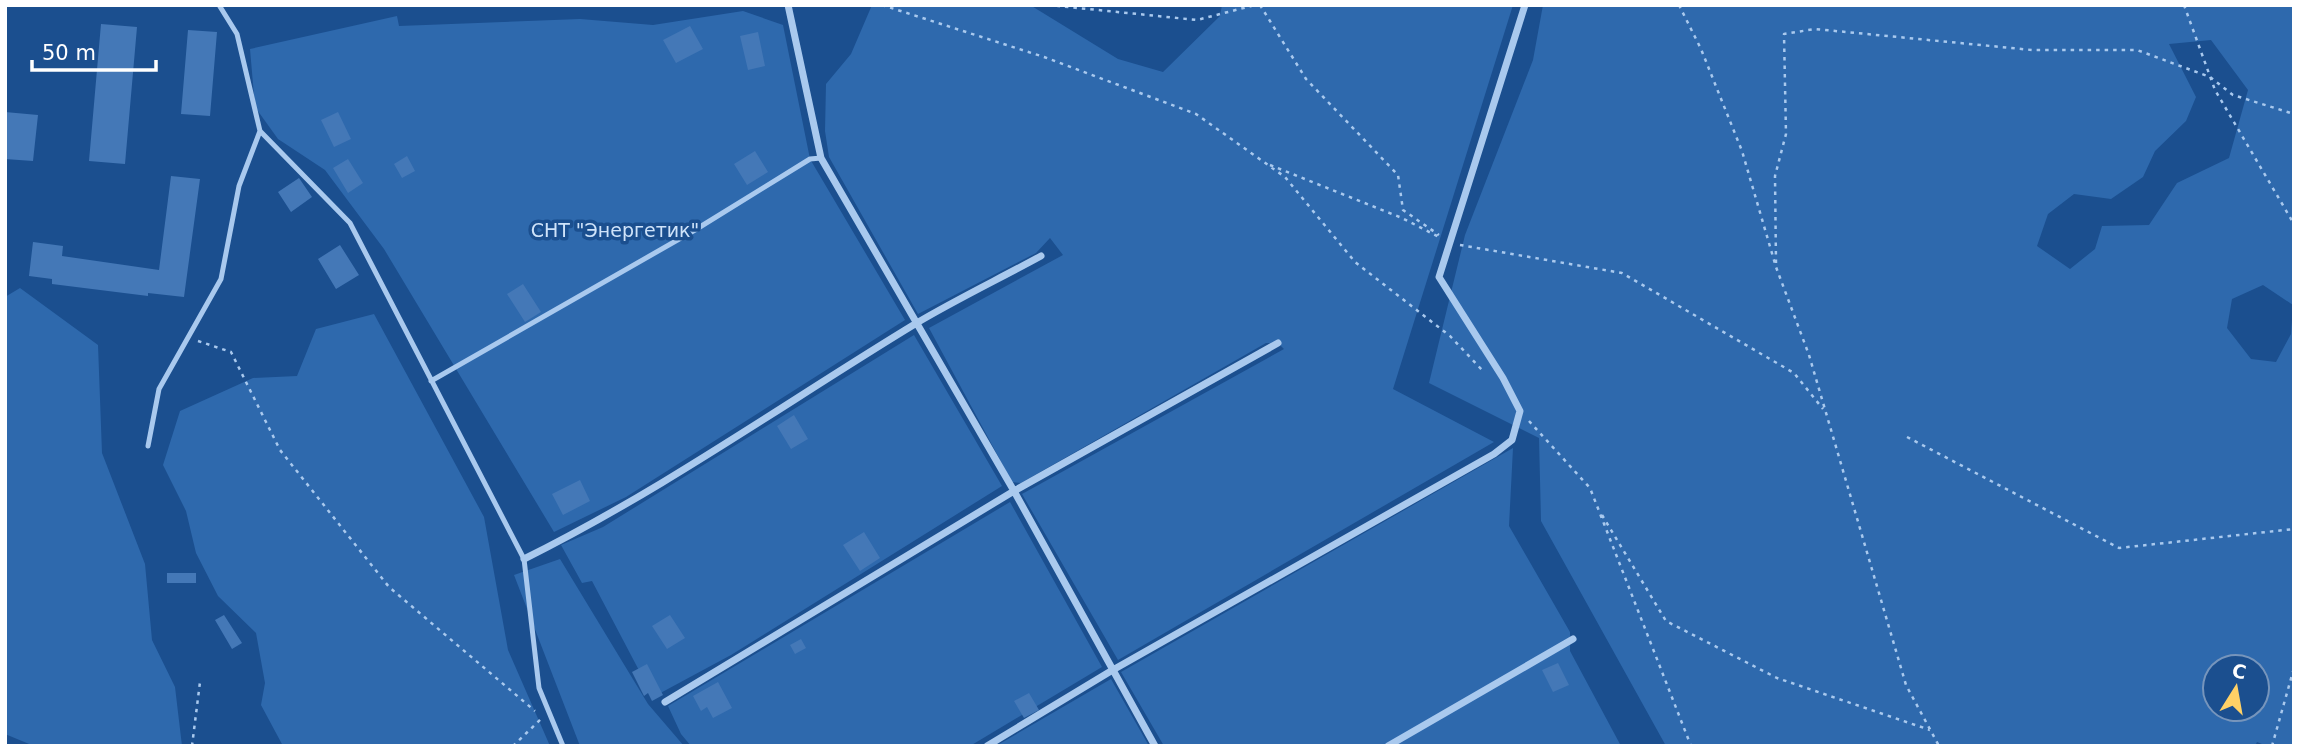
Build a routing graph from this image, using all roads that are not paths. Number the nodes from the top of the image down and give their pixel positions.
1 (219, 5) edge
2 (788, 5) edge
3 (1525, 5) edge
4 (260, 131) junction
5 (821, 158) junction
6 (1041, 256) dead end
7 (916, 323) junction
8 (1278, 343) dead end
9 (431, 381) junction
10 (148, 446) dead end
11 (1014, 491) junction
12 (524, 559) junction
13 (1573, 639) dead end
14 (1111, 671) junction
15 (665, 702) dead end
16 (563, 746) edge
17 (987, 746) edge
18 (1155, 746) edge
19 (1388, 746) edge

1 - 4 lane
2 - 5 street
3 - 14 street
4 - 9 lane
4 - 10 lane
5 - 7 street
5 - 9 lane
6 - 7 street
7 - 11 street
7 - 12 street
8 - 11 street
9 - 12 lane
11 - 14 street
11 - 15 street
12 - 16 lane
13 - 19 street
14 - 17 street
14 - 18 street

